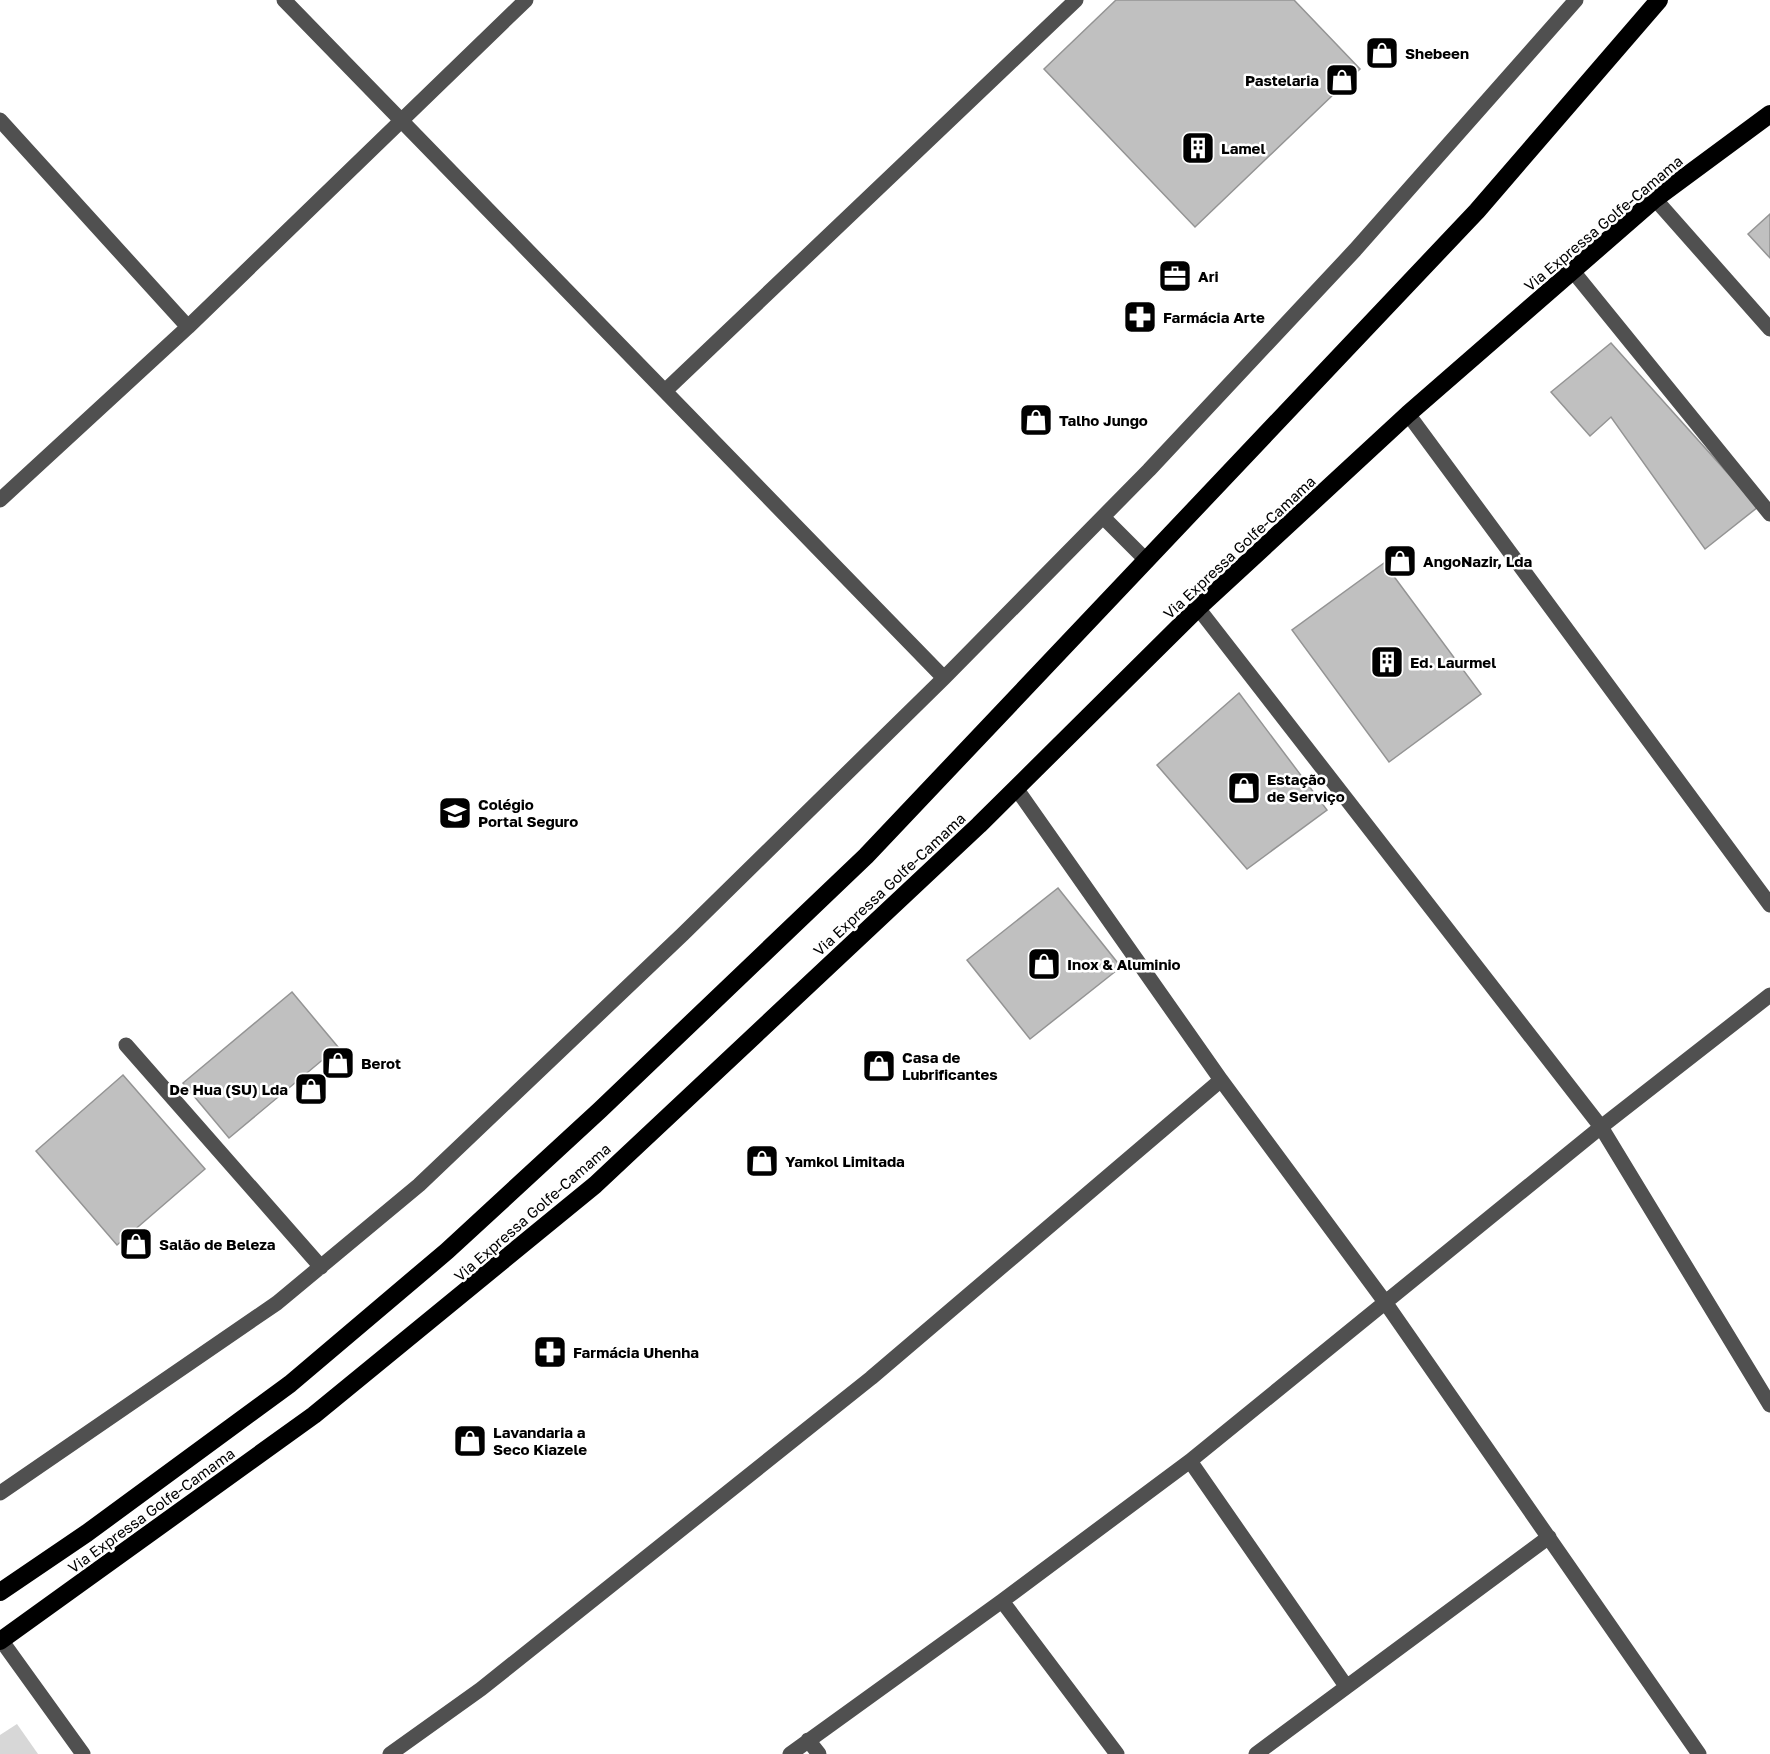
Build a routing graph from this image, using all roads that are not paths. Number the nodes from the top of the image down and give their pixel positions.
1 (284, 0) edge
2 (526, 0) edge
3 (1076, 0) edge
4 (1576, 0) edge
5 (1659, 0) edge
6 (1770, 114) edge
7 (0, 120) edge
8 (401, 120) junction
9 (1655, 200) junction
10 (1572, 270) junction
11 (188, 327) junction
12 (1770, 329) edge
13 (665, 391) junction
14 (1408, 414) junction
15 (0, 500) edge
16 (1770, 514) edge
17 (1103, 517) junction
18 (1147, 561) junction
19 (1198, 608) junction
20 (944, 678) junction
21 (1016, 788) junction
22 (1770, 905) edge
23 (1770, 995) edge
24 (126, 1045) dead end
25 (1221, 1080) junction
26 (1601, 1127) junction
27 (321, 1267) junction
28 (1385, 1302) junction
29 (1770, 1405) edge
30 (1190, 1461) junction
31 (0, 1493) edge
32 (1549, 1537) junction
33 (0, 1592) edge
34 (1002, 1601) junction
35 (1, 1640) edge
36 (1346, 1686) junction
37 (808, 1740) junction
38 (1695, 1753) edge
39 (82, 1754) edge
40 (390, 1754) edge
41 (790, 1754) edge
42 (819, 1754) edge
43 (1117, 1754) edge
44 (1256, 1754) edge

1 - 8 street
2 - 8 street
3 - 13 street
4 - 17 street
5 - 18 highway, Via Expressa Golfe-Camama
6 - 9 highway, Via Expressa Golfe-Camama
7 - 11 street
8 - 11 street
8 - 13 street
9 - 10 highway, Via Expressa Golfe-Camama
9 - 12 street
10 - 14 highway, Via Expressa Golfe-Camama
10 - 16 street
11 - 15 street
13 - 20 street
14 - 19 highway, Via Expressa Golfe-Camama
14 - 22 street
17 - 18 street
17 - 20 street
18 - 33 highway, Via Expressa Golfe-Camama
19 - 21 highway, Via Expressa Golfe-Camama
19 - 26 street
20 - 27 street
21 - 25 street
21 - 35 highway, Via Expressa Golfe-Camama
23 - 26 street
24 - 27 street
25 - 28 street
25 - 40 street
26 - 28 street
26 - 29 street
27 - 31 street
28 - 30 street
28 - 32 street
30 - 34 street
30 - 36 street
32 - 36 street
32 - 38 street
34 - 37 street
34 - 43 street
35 - 39 street
36 - 44 street
37 - 41 street
37 - 42 street

